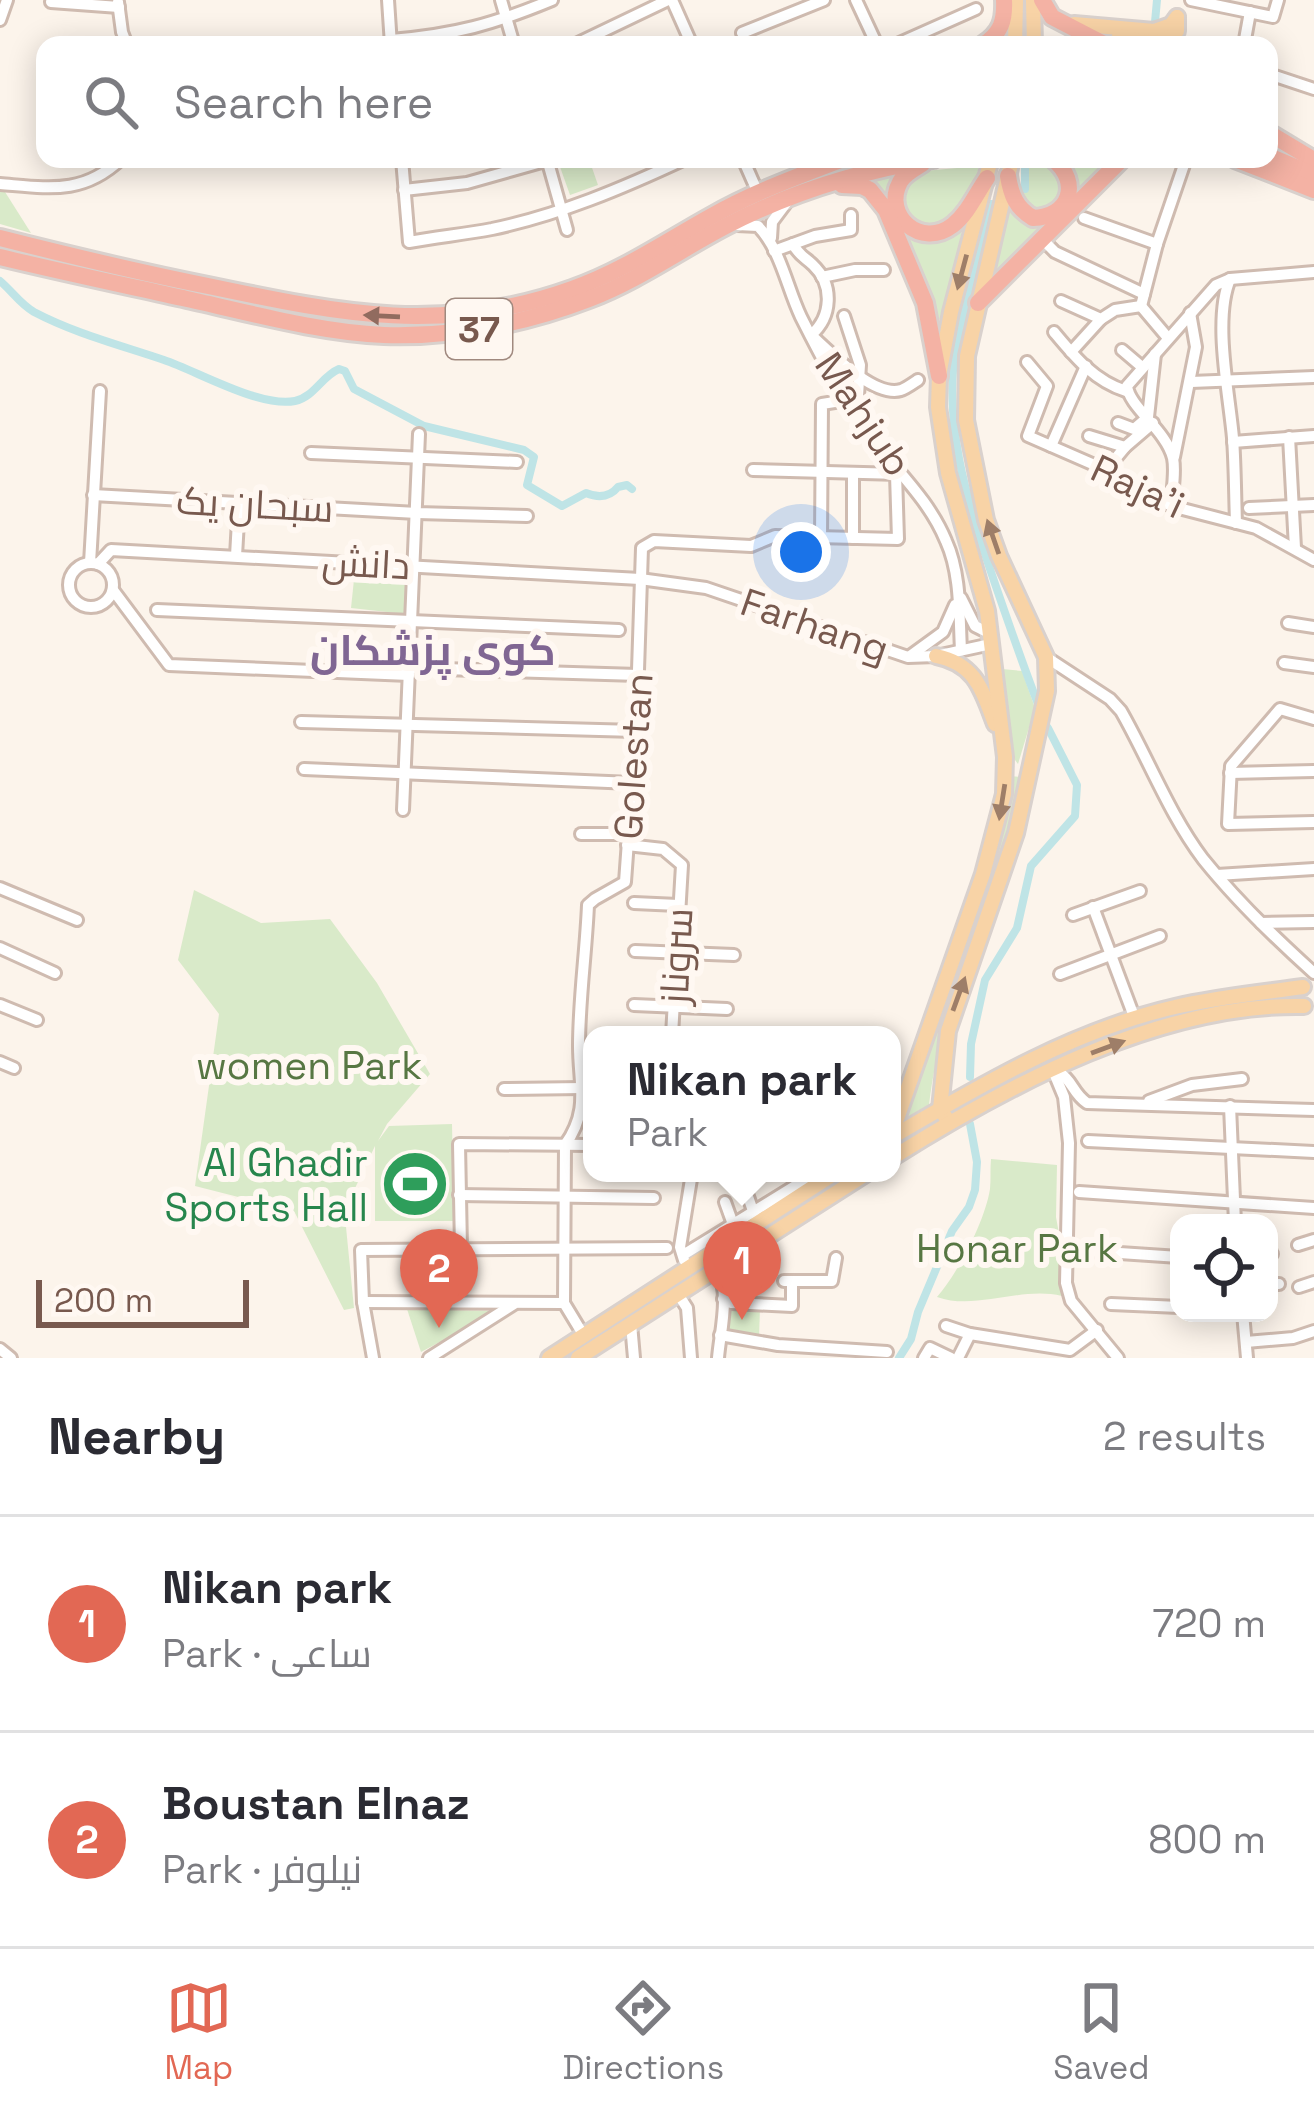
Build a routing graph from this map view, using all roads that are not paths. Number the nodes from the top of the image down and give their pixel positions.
1 (7, 0) edge
2 (388, 0) edge
3 (501, 0) edge
4 (552, 0) edge
5 (670, 0) edge
6 (824, 0) edge
7 (856, 0) edge
8 (1004, 0) edge
9 (1016, 0) edge
10 (1037, 0) edge
11 (1187, 0) edge
12 (1278, 0) edge
13 (51, 2) edge
14 (118, 4) edge
15 (976, 9) dead end
16 (1250, 12) junction
17 (1052, 17) junction
18 (1177, 17) junction
19 (506, 19) junction
20 (0, 20) edge
21 (742, 33) dead end
22 (124, 36) edge
23 (391, 36) edge
24 (439, 36) edge
25 (511, 36) edge
26 (593, 36) edge
27 (685, 36) edge
28 (873, 36) edge
29 (915, 36) edge
30 (994, 36) edge
31 (1016, 36) edge
32 (1035, 36) edge
33 (1100, 36) edge
34 (1174, 36) edge
35 (1246, 36) edge
36 (1278, 77) edge
37 (1314, 89) edge
38 (1278, 138) edge
39 (1278, 160) edge
40 (1314, 160) edge
41 (111, 168) edge
42 (403, 168) edge
43 (520, 168) edge
44 (550, 168) edge
45 (665, 168) edge
46 (747, 168) edge
47 (801, 168) edge
48 (816, 168) edge
49 (829, 168) edge
50 (881, 168) edge
51 (917, 168) edge
52 (989, 168) edge
53 (1011, 168) edge
54 (1011, 168) edge
55 (1061, 168) edge
56 (1114, 168) edge
57 (1183, 168) edge
58 (1257, 168) edge
59 (1314, 175) edge
60 (987, 178) junction
61 (0, 184) edge
62 (798, 188) junction
63 (404, 190) junction
64 (1314, 190) edge
65 (758, 193) junction
66 (561, 210) junction
67 (851, 215) dead end
68 (1084, 218) dead end
69 (727, 225) junction
70 (567, 230) dead end
71 (0, 238) edge
72 (1042, 239) junction
73 (793, 244) junction
74 (1157, 244) junction
75 (773, 246) junction
76 (0, 256) edge
77 (884, 270) dead end
78 (1314, 272) edge
79 (822, 277) junction
80 (1230, 279) junction
81 (1142, 300) junction
82 (1061, 301) dead end
83 (978, 303) junction
84 (1190, 313) junction
85 (844, 316) dead end
86 (1101, 319) junction
87 (1054, 332) dead end
88 (812, 335) junction
89 (1168, 338) junction
90 (1122, 350) dead end
91 (1071, 352) junction
92 (1156, 352) junction
93 (1027, 362) dead end
94 (1086, 367) junction
95 (1142, 368) junction
96 (860, 376) junction
97 (939, 376) junction
98 (1314, 376) edge
99 (918, 380) dead end
100 (1227, 381) junction
101 (1191, 382) junction
102 (100, 391) dead end
103 (1127, 394) junction
104 (848, 400) junction
105 (856, 415) junction
106 (1151, 420) junction
107 (1118, 423) dead end
108 (419, 434) dead end
109 (1089, 436) dead end
110 (1314, 436) edge
111 (1289, 437) junction
112 (1233, 442) junction
113 (1051, 446) junction
114 (1125, 447) junction
115 (311, 453) dead end
116 (418, 458) junction
117 (1174, 461) junction
118 (517, 462) dead end
119 (754, 470) dead end
120 (1106, 470) junction
121 (822, 472) junction
122 (853, 472) junction
123 (899, 474) junction
124 (93, 495) junction
125 (239, 503) junction
126 (1314, 505) edge
127 (1171, 506) junction
128 (1293, 506) junction
129 (1249, 508) dead end
130 (417, 513) junction
131 (527, 516) dead end
132 (1236, 523) junction
133 (821, 538) junction
134 (853, 538) junction
135 (1295, 548) junction
136 (236, 556) junction
137 (1314, 560) edge
138 (94, 564) junction
139 (415, 566) junction
140 (640, 578) junction
141 (957, 584) junction
142 (113, 590) junction
143 (1018, 600) junction
144 (157, 610) dead end
145 (987, 611) junction
146 (412, 622) junction
147 (1288, 623) dead end
148 (1314, 627) edge
149 (619, 630) dead end
150 (990, 639) junction
151 (961, 650) junction
152 (936, 656) junction
153 (908, 657) junction
154 (1046, 657) junction
155 (1284, 663) dead end
156 (1314, 668) edge
157 (409, 671) junction
158 (638, 675) junction
159 (1314, 718) edge
160 (301, 722) dead end
161 (407, 722) junction
162 (636, 731) junction
163 (1004, 747) junction
164 (304, 769) dead end
165 (1314, 771) edge
166 (1230, 773) junction
167 (405, 775) junction
168 (632, 783) junction
169 (404, 810) dead end
170 (1314, 822) edge
171 (581, 834) dead end
172 (628, 840) junction
173 (1314, 869) edge
174 (1217, 874) junction
175 (0, 888) edge
176 (1140, 890) dead end
177 (634, 903) dead end
178 (678, 905) junction
179 (1093, 907) junction
180 (1072, 915) dead end
181 (76, 920) dead end
182 (1314, 922) edge
183 (1261, 923) junction
184 (1160, 936) dead end
185 (0, 948) edge
186 (635, 951) dead end
187 (676, 952) junction
188 (1110, 953) junction
189 (734, 955) dead end
190 (55, 973) dead end
191 (1060, 974) dead end
192 (1309, 982) edge
193 (0, 1005) edge
194 (634, 1005) dead end
195 (673, 1006) junction
196 (728, 1009) dead end
197 (1309, 1009) edge
198 (1135, 1019) junction
199 (37, 1020) dead end
200 (672, 1026) edge
201 (0, 1062) edge
202 (14, 1068) dead end
203 (1052, 1068) junction
204 (1242, 1079) dead end
205 (583, 1088) junction
206 (504, 1089) dead end
207 (1140, 1104) junction
208 (1230, 1106) junction
209 (1314, 1110) edge
210 (944, 1116) junction
211 (901, 1120) edge
212 (901, 1140) edge
213 (1088, 1141) dead end
214 (565, 1145) junction
215 (583, 1145) edge
216 (1232, 1148) junction
217 (1314, 1152) edge
218 (691, 1182) edge
219 (743, 1182) edge
220 (804, 1182) edge
221 (819, 1182) edge
222 (853, 1182) edge
223 (1079, 1192) dead end
224 (459, 1195) junction
225 (565, 1197) junction
226 (654, 1198) dead end
227 (725, 1202) dead end
228 (1232, 1203) junction
229 (1311, 1208) edge
230 (1234, 1214) edge
231 (755, 1217) junction
232 (1314, 1224) edge
233 (735, 1230) junction
234 (1314, 1240) edge
235 (1298, 1246) dead end
236 (565, 1248) junction
237 (667, 1248) dead end
238 (461, 1249) junction
239 (1076, 1250) dead end
240 (1170, 1257) edge
241 (836, 1258) dead end
242 (685, 1262) junction
243 (717, 1269) junction
244 (1314, 1282) edge
245 (1299, 1287) dead end
246 (668, 1294) junction
247 (723, 1299) junction
248 (363, 1302) junction
249 (517, 1303) junction
250 (565, 1303) junction
251 (649, 1303) junction
252 (1111, 1304) dead end
253 (1170, 1307) edge
254 (1245, 1322) edge
255 (632, 1324) junction
256 (946, 1326) dead end
257 (1097, 1330) junction
258 (1314, 1330) edge
259 (970, 1334) junction
260 (720, 1335) junction
261 (584, 1336) junction
262 (1246, 1342) junction
263 (0, 1349) edge
264 (1050, 1354) edge
265 (11, 1358) edge
266 (373, 1358) edge
267 (429, 1358) edge
268 (549, 1358) edge
269 (578, 1358) edge
270 (634, 1358) edge
271 (691, 1358) edge
272 (718, 1358) edge
273 (884, 1358) edge
274 (925, 1358) edge
275 (955, 1358) edge
276 (1118, 1358) edge
277 (1247, 1358) edge

1 - 20 street
2 - 23 street
3 - 19 street
4 - 19 street
5 - 26 street
5 - 27 street
6 - 21 street
7 - 28 street
8 - 30 highway
9 - 31 main road
10 - 17 highway
10 - 32 main road
11 - 16 street
11 - 18 street
12 - 16 street
13 - 14 street
14 - 22 street
15 - 29 street
16 - 35 street
17 - 18 main road
17 - 33 highway
18 - 34 main road
19 - 24 street
19 - 25 street
36 - 37 street
38 - 40 highway
39 - 59 highway
41 - 61 street
42 - 63 street
43 - 63 street
44 - 66 street
45 - 66 street
46 - 65 street
47 - 62 street
48 - 62 highway
49 - 62 highway, 37
50 - 62 highway, 37
51 - 60 highway
52 - 60 main road
53 - 55 highway
54 - 83 main road
56 - 72 highway
57 - 74 street
58 - 64 highway
60 -> 97 main road
62 - 65 highway, 37
62 - 69 highway, 37
62 - 75 street
62 - 97 highway
63 - 66 street
65 -> 71 highway, 37
66 - 70 street
67 - 73 street
68 - 74 street
69 - 75 street
69 - 76 highway, 37
72 - 81 street
72 - 83 highway
73 - 75 street
73 - 79 street
74 - 81 street
75 - 88 street, Mahjub
77 - 79 street
78 - 80 street
79 - 88 street
80 - 84 street
80 - 100 street
81 - 86 street
81 - 89 street
82 - 86 street
143 -> 83 main road
84 - 89 street
84 - 101 street
85 - 96 street
86 - 91 street
87 - 91 street
88 - 96 street
88 - 104 street, Mahjub
89 - 92 street
90 - 95 street
91 - 94 street
92 - 95 street
92 - 106 street
93 - 113 street, Raja'i
94 - 103 street
94 - 113 street
95 - 103 street
96 - 99 street
96 - 105 street
97 - 145 main road
98 - 100 street
100 - 101 street
100 - 112 street
101 - 117 street
102 - 124 street
103 - 106 street
104 - 105 street, Mahjub
104 - 121 street
105 - 123 street, Mahjub
106 - 107 street
106 - 114 street
106 - 117 street
108 - 116 street
109 - 114 street
110 - 111 street
111 - 112 street
111 - 128 street
112 - 132 street
113 - 120 street, Raja'i
114 - 120 street
115 - 116 street
116 - 118 street
116 - 130 street
117 - 127 street
119 - 121 street
120 - 127 street, Raja'i
121 - 122 street
121 - 133 street
122 - 123 street
122 - 134 street
123 - 134 street
123 - 141 street, Mahjub
124 - 125 street, سبحان یک
124 - 138 street
125 - 130 street, سبحان یک
125 - 136 street
126 - 128 street
127 - 132 street, Raja'i
128 - 129 street
128 - 135 street
130 - 131 street, سبحان یک
130 - 139 street
132 - 135 street, Raja'i
133 - 134 street
133 - 140 street
135 - 137 street, Raja'i
136 - 138 street, دانش
136 - 139 street, دانش
138 - 142 street
138 - 142 street
139 - 140 street, دانش
139 - 146 street
140 - 153 street, Farhang
140 - 158 street, Golestan
141 - 150 street
141 - 151 street
141 - 153 street
142 - 157 street
143 - 145 main road
143 - 154 main road
144 - 146 street
145 - 150 main road
146 - 149 street
146 - 157 street
147 - 148 street
150 - 151 street, Farhang
150 - 163 main road
151 - 152 street, Farhang
152 - 153 street, Farhang
152 - 163 main road
154 - 174 street
210 -> 154 main road
155 - 156 street
157 - 158 street
157 - 161 street
158 - 162 street, Golestan
159 - 166 street
160 - 161 street
161 - 162 street
161 - 167 street
162 - 168 street, Golestan
163 -> 211 main road
164 - 167 street
165 - 166 street
166 - 170 street
167 - 168 street
167 - 169 street
168 - 172 street, Golestan
171 - 172 street
172 - 178 street, سروناز
172 - 205 street, Golestan
173 - 174 street
174 - 183 street
175 - 181 street
176 - 179 street
177 - 178 street
178 - 187 street, سروناز
179 - 180 street
179 - 188 street
182 - 183 street
183 - 192 street
184 - 188 street
185 - 190 street
186 - 187 street
187 - 189 street
187 - 195 street, سروناز
188 - 191 street
188 - 198 street
192 - 197 main road
192 - 198 main road
193 - 199 street
194 - 195 street
195 - 196 street
195 - 200 street, سروناز
203 -> 197 main road
198 - 210 main road
201 - 202 street
203 - 207 street
203 - 210 main road
203 - 257 street
204 - 207 street
205 - 206 street
205 - 214 street, Golestan
207 - 208 street
208 - 209 street
208 - 216 street
210 - 212 main road
213 - 216 street
214 - 215 street
214 - 224 street
214 - 225 street, Golestan
216 - 217 street
216 - 228 street
218 - 242 street
219 - 231 street
220 - 231 street
221 - 231 main road
222 - 243 main road
223 - 228 street
224 - 225 street
224 - 238 street
225 - 226 street
225 - 236 street, Golestan
227 - 233 street
228 - 229 street
228 - 230 street
229 - 232 street
231 - 233 main road
233 - 242 main road
234 - 235 street
236 - 237 street
236 - 238 street
236 - 250 street, Golestan
238 - 248 street
239 - 240 street
241 - 247 street
242 - 246 main road
243 - 246 main road
243 - 247 street
244 - 245 street
246 - 251 main road
246 - 271 street
247 - 260 street
248 - 249 street
248 - 266 street
249 - 250 street
249 - 267 street
250 - 261 street, Golestan
251 - 255 main road
251 - 261 main road
252 - 253 street
254 - 262 street
255 - 269 main road
255 - 270 street
256 - 259 street
257 - 264 street
257 - 276 street
258 - 262 street
259 - 264 street
259 - 275 street
260 - 272 street
260 - 273 street
261 - 268 main road
262 - 277 street
263 - 265 street
274 - 275 street

